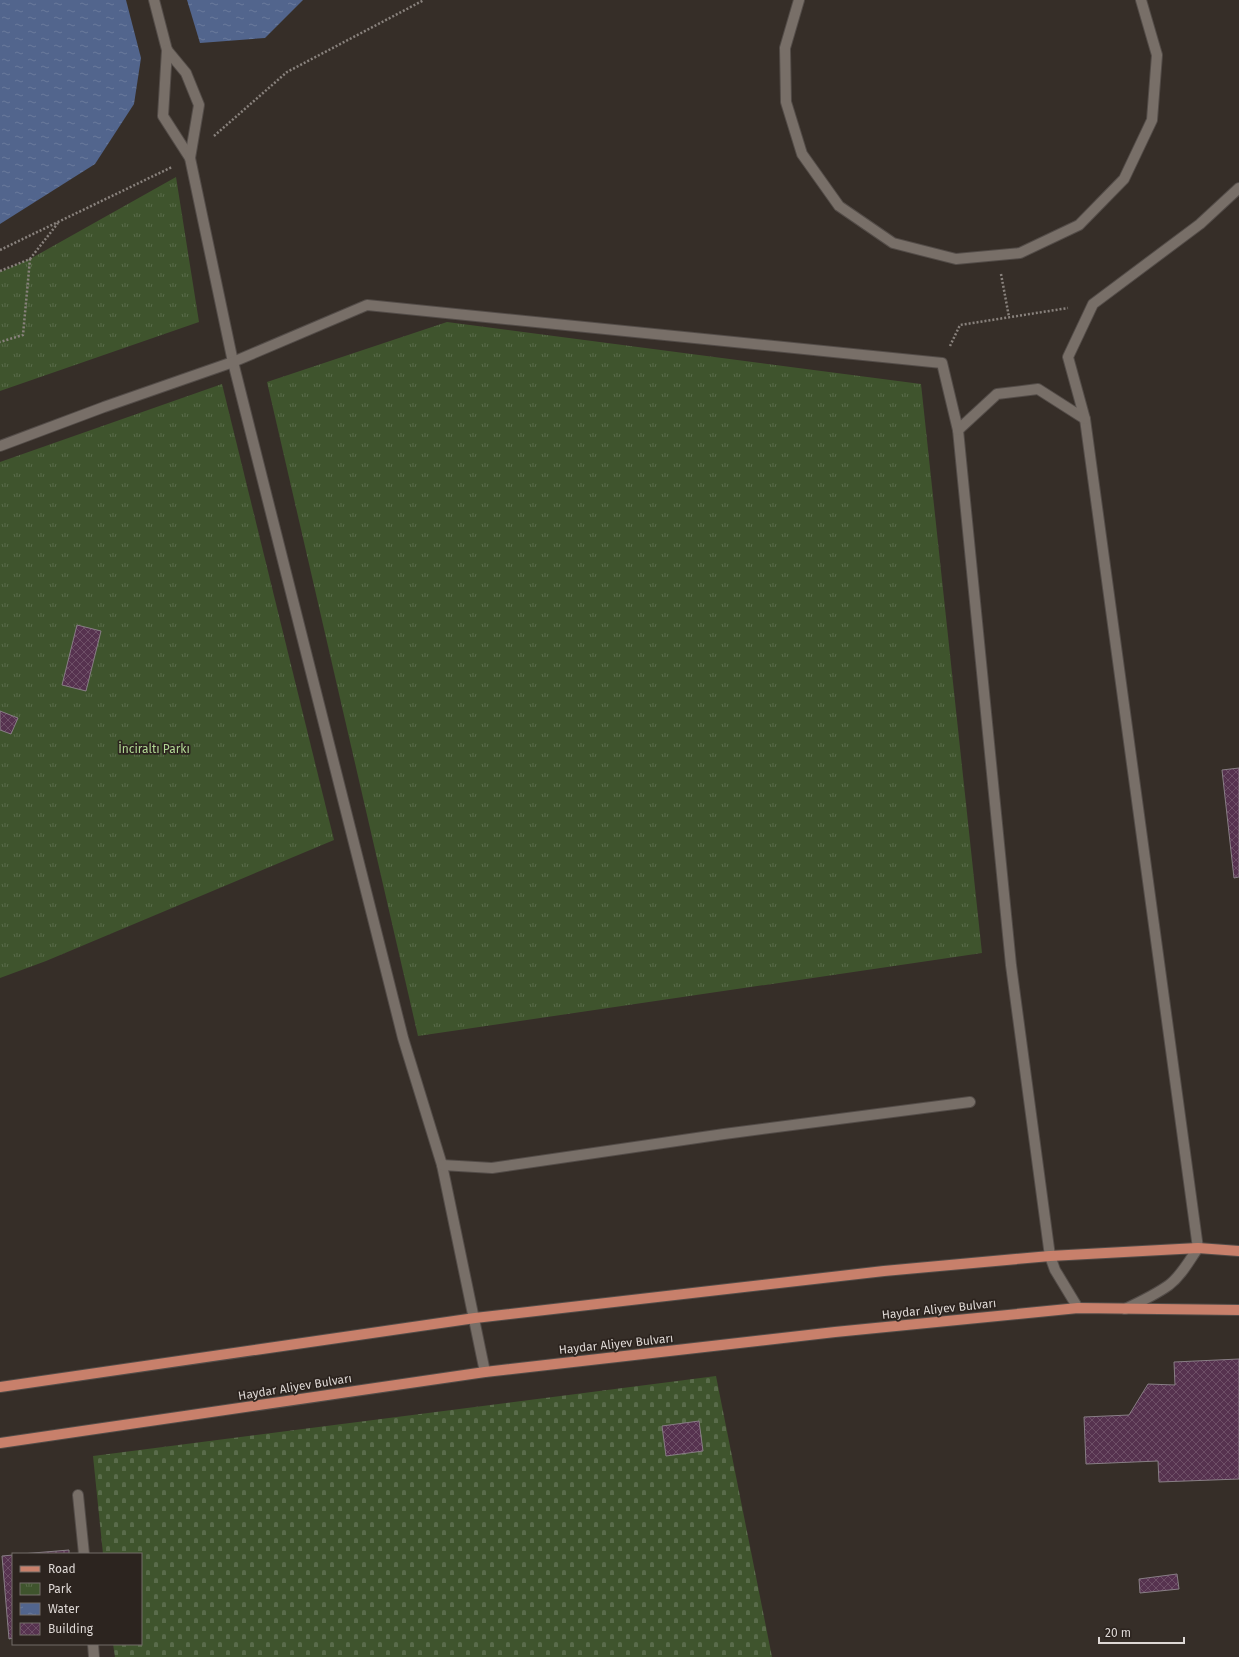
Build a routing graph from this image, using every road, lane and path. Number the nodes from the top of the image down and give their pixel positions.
1 (154, 0) edge
2 (424, 0) edge
3 (799, 0) edge
4 (1141, 0) edge
5 (167, 50) junction
6 (190, 158) junction
7 (175, 165) dead end
8 (1239, 188) edge
9 (59, 222) junction
10 (0, 250) edge
11 (997, 255) junction
12 (30, 259) junction
13 (0, 271) edge
14 (1093, 304) junction
15 (1009, 317) junction
16 (0, 342) edge
17 (234, 362) junction
18 (942, 363) junction
19 (1085, 419) junction
20 (958, 430) junction
21 (0, 446) edge
22 (970, 1102) dead end
23 (442, 1165) junction
24 (1198, 1248) junction
25 (1239, 1251) edge
26 (1050, 1256) junction
27 (1078, 1308) junction
28 (1125, 1309) junction
29 (1239, 1310) edge
30 (475, 1318) junction
31 (485, 1372) junction
32 (0, 1387) edge
33 (0, 1444) edge
34 (78, 1495) dead end
35 (84, 1553) edge
36 (93, 1645) edge
37 (94, 1657) edge

1 - 5 street
2 - 6 path
3 - 11 street
4 - 11 street
5 - 6 street
5 - 6 street
6 - 17 street
7 - 9 path
8 - 14 street
9 - 10 path
9 - 12 path
11 - 15 path
12 - 13 path
12 - 16 path
14 - 15 path
14 - 19 street
15 - 18 path
17 - 18 street
17 - 21 street
17 - 23 street
18 - 20 street
19 - 20 street
19 - 24 street
20 - 26 street
22 - 23 street
23 - 30 street
24 - 25 main road
24 - 26 main road
24 - 28 street
26 - 27 street
26 - 30 main road
27 - 28 main road, Haydar Aliyev Bulvarı
27 - 31 main road, Haydar Aliyev Bulvarı
28 - 29 main road, Haydar Aliyev Bulvarı
30 - 31 street
30 - 32 main road
31 - 33 main road, Haydar Aliyev Bulvarı
34 - 35 street
36 - 37 street

